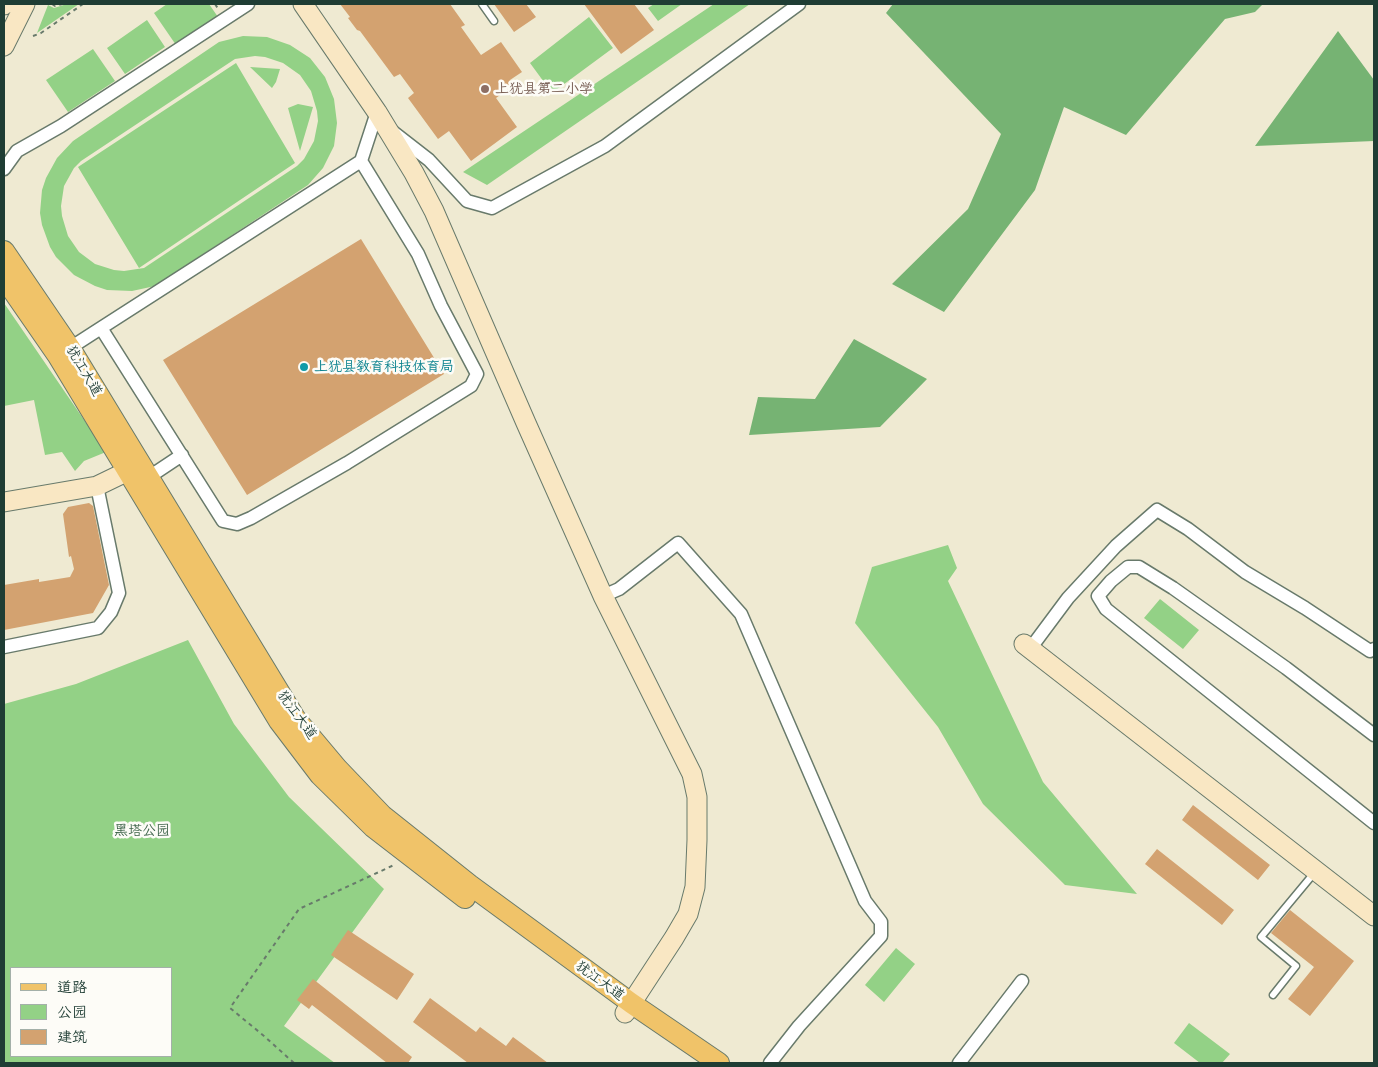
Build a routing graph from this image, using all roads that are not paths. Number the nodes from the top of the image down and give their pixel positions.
1 (25, 4) edge
2 (248, 4) edge
3 (303, 4) edge
4 (482, 4) edge
5 (799, 4) edge
6 (494, 21) dead end
7 (4, 46) edge
8 (382, 120) junction
9 (361, 161) junction
10 (4, 169) edge
11 (4, 251) edge
12 (4, 278) edge
13 (101, 328) junction
14 (70, 348) junction
15 (182, 455) junction
16 (128, 471) junction
17 (149, 477) junction
18 (97, 486) junction
19 (4, 502) edge
20 (603, 596) junction
21 (4, 647) edge
22 (1027, 647) joint
23 (1373, 651) edge
24 (1374, 735) edge
25 (1374, 823) edge
26 (1316, 871) junction
27 (1374, 916) edge
28 (1022, 981) dead end
29 (1273, 994) dead end
30 (628, 1008) junction
31 (698, 1063) edge
32 (719, 1063) edge
33 (770, 1063) edge
34 (959, 1063) edge

1 - 7 street
2 - 10 street
3 - 8 street
4 - 6 lane
5 - 8 street
8 - 9 street
8 - 20 street
9 - 13 street
9 - 15 street
11 - 14 main road, 犹江大道
12 - 16 main road, 犹江大道
13 - 14 street
13 - 15 street
14 - 17 main road, 犹江大道
15 - 17 street
16 - 18 street
16 - 30 main road, 犹江大道
17 - 30 main road, 犹江大道
18 - 19 street
18 - 21 street
20 - 30 street
20 - 33 street
22 - 23 street
22 - 26 street
24 - 25 street
26 - 27 street
26 - 29 lane
28 - 34 street
30 - 31 main road, 犹江大道
30 - 32 main road, 犹江大道

